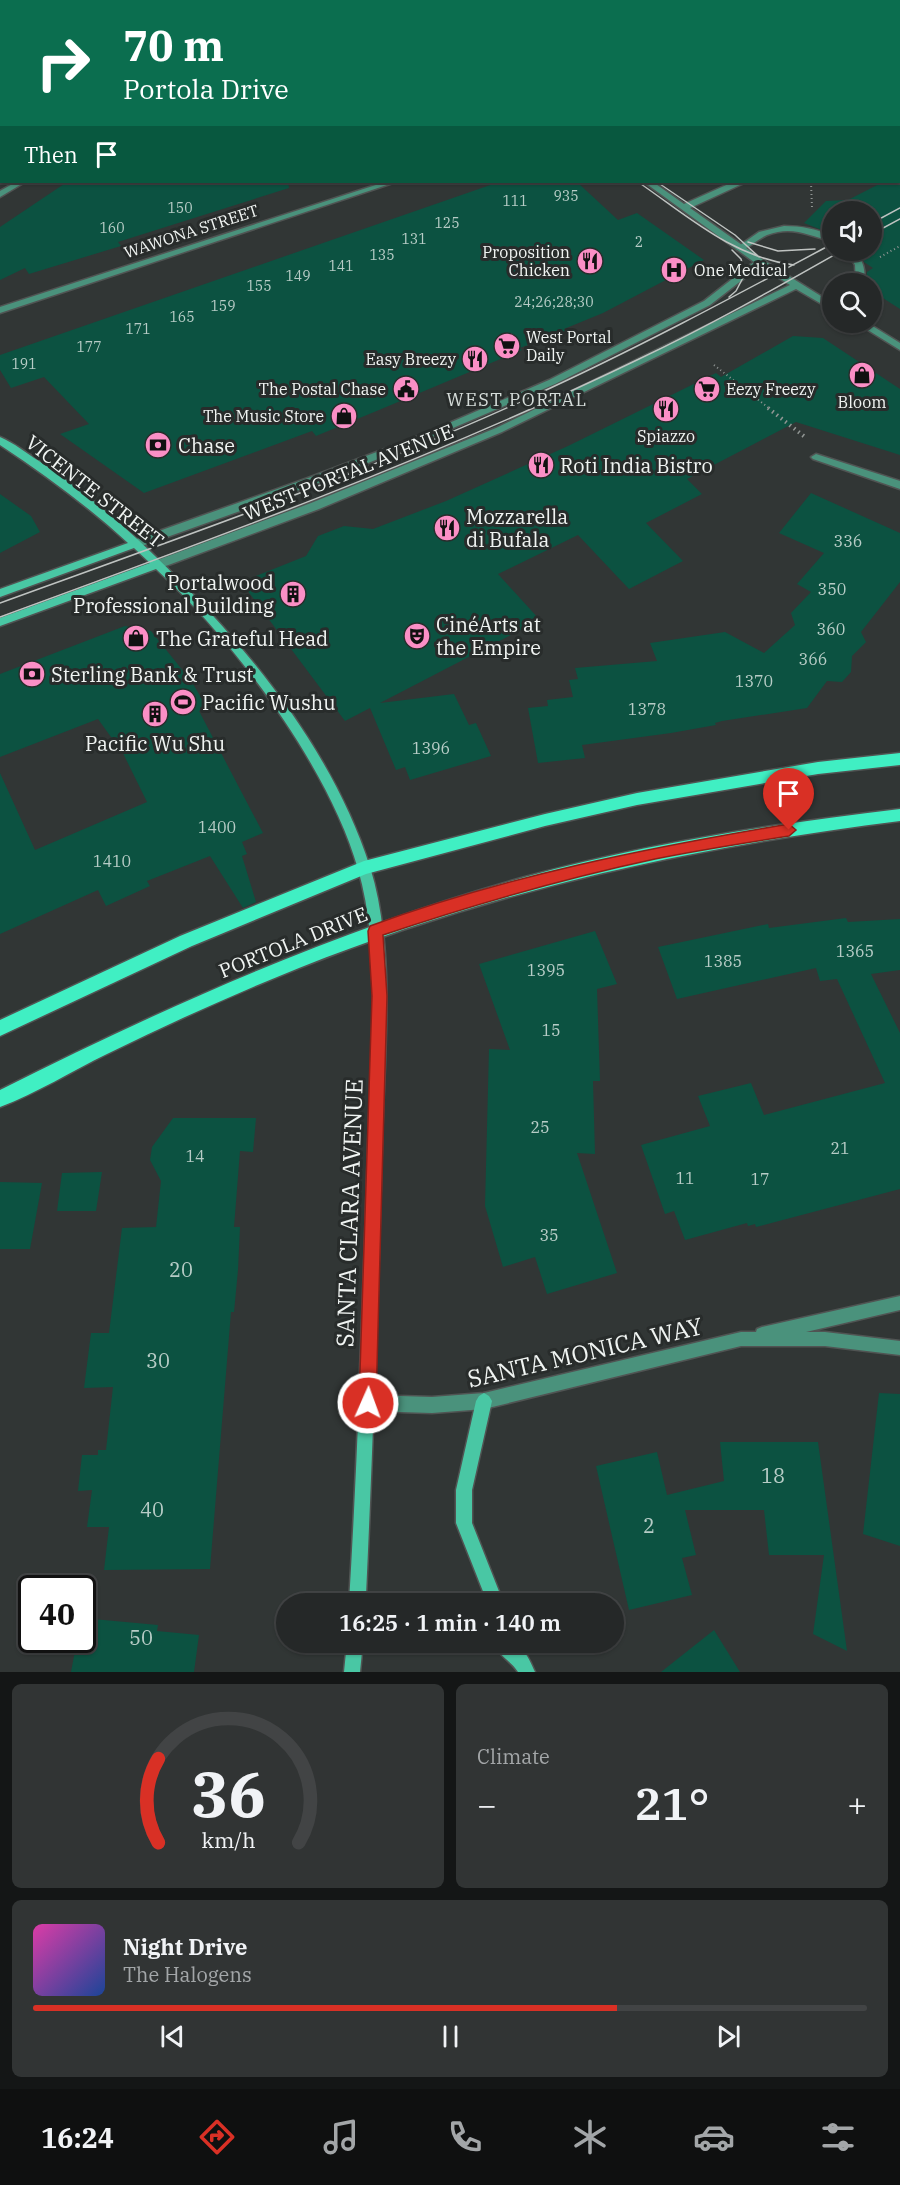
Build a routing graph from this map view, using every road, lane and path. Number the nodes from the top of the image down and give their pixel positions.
1 (19, 183) edge
2 (389, 183) edge
3 (649, 183) edge
4 (737, 183) edge
5 (811, 183) edge
6 (0, 195) edge
7 (685, 207) junction
8 (812, 213) dead end
9 (822, 235) edge
10 (900, 246) edge
11 (740, 248) junction
12 (882, 255) edge
13 (760, 262) junction
14 (796, 285) junction
15 (822, 300) edge
16 (0, 310) edge
17 (877, 333) edge
18 (900, 347) edge
19 (714, 365) dead end
20 (799, 432) dead end
21 (0, 440) edge
22 (816, 457) dead end
23 (900, 485) edge
24 (135, 544) junction
25 (159, 564) junction
26 (0, 593) edge
27 (0, 622) edge
28 (900, 759) edge
29 (900, 815) edge
30 (364, 868) junction
31 (375, 931) junction
32 (0, 1028) edge
33 (0, 1099) edge
34 (900, 1303) edge
35 (741, 1339) junction
36 (900, 1348) edge
37 (484, 1401) junction
38 (368, 1403) junction
39 (358, 1593) edge
40 (491, 1593) edge
41 (354, 1653) edge
42 (517, 1653) edge
43 (352, 1672) edge
44 (527, 1672) edge

1 - 6 street
2 - 16 street, WAWONA STREET
3 - 7 street
4 - 7 street
5 - 8 path
7 - 11 street
9 - 11 street
10 - 12 path
11 - 13 street
13 - 14 street
13 - 24 street, WEST PORTAL AVENUE
14 - 15 street
14 - 25 street, WEST PORTAL AVENUE
17 - 18 street
19 - 20 path
21 - 24 street, VICENTE STREET
22 - 23 street
24 - 25 street, VICENTE STREET
24 - 26 street, WEST PORTAL AVENUE
25 - 27 street, WEST PORTAL AVENUE
25 - 30 street, VICENTE STREET
28 - 30 main road, PORTOLA DRIVE
29 - 31 main road, PORTOLA DRIVE
30 - 31 street, VICENTE STREET
30 - 32 main road, PORTOLA DRIVE
31 - 33 main road, PORTOLA DRIVE
31 - 38 street, SANTA CLARA AVENUE
34 - 35 street, SANTA MONICA WAY
35 - 36 street, SANTA MONICA WAY
35 - 37 street, SANTA MONICA WAY
37 - 38 street, SANTA MONICA WAY
37 - 40 street
38 - 39 street, SANTA CLARA AVENUE
41 - 43 street
42 - 44 street

